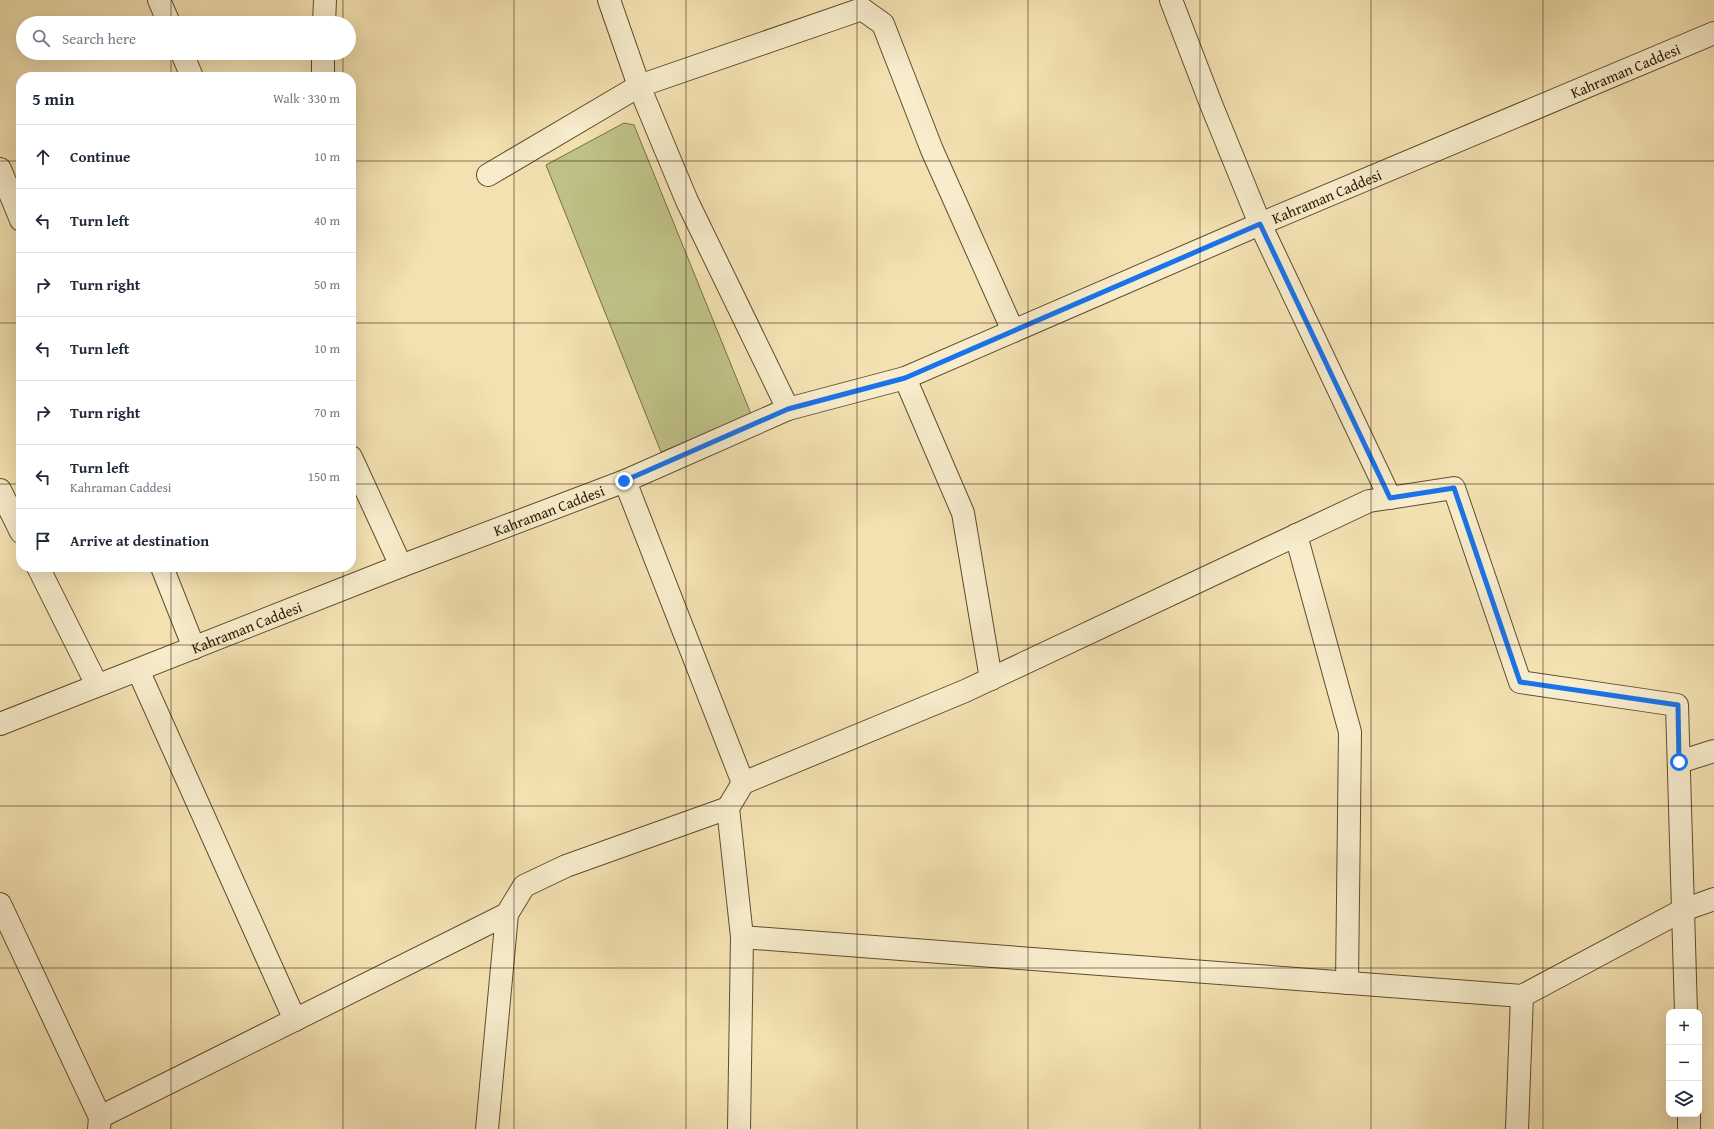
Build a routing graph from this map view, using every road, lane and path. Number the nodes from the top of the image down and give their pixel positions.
1 (159, 0) edge
2 (325, 0) edge
3 (609, 0) edge
4 (1171, 0) edge
5 (166, 16) edge
6 (324, 16) edge
7 (1714, 33) edge
8 (185, 60) edge
9 (323, 60) edge
10 (190, 72) edge
11 (323, 72) edge
12 (639, 86) junction
13 (0, 169) edge
14 (488, 175) dead end
15 (16, 208) edge
16 (1260, 224) junction
17 (1013, 331) junction
18 (905, 378) junction
19 (788, 409) junction
20 (356, 468) edge
21 (624, 481) junction
22 (0, 490) edge
23 (1390, 498) junction
24 (16, 522) edge
25 (1296, 536) junction
26 (401, 566) junction
27 (41, 572) edge
28 (164, 572) edge
29 (194, 648) junction
30 (138, 670) junction
31 (991, 678) junction
32 (98, 685) junction
33 (0, 724) edge
34 (1714, 751) edge
35 (1679, 762) junction
36 (743, 783) junction
37 (728, 808) junction
38 (1714, 900) edge
39 (0, 904) edge
40 (1683, 910) junction
41 (507, 914) junction
42 (742, 937) junction
43 (1347, 983) junction
44 (1522, 996) junction
45 (1686, 1009) edge
46 (295, 1020) junction
47 (1689, 1117) edge
48 (100, 1123) edge
49 (487, 1129) edge
50 (739, 1129) edge
51 (1517, 1129) edge
52 (1689, 1129) edge

1 - 5 street
2 - 6 street
3 - 12 street
4 - 16 street
7 - 16 street, Kahraman Caddesi
8 - 10 street
9 - 11 street
12 - 14 street
12 - 17 street
12 - 19 street
13 - 15 street
16 - 17 street, Kahraman Caddesi
16 - 23 street
17 - 18 street, Kahraman Caddesi
18 - 19 street, Kahraman Caddesi
18 - 31 street
19 - 21 street, Kahraman Caddesi
20 - 26 street
21 - 26 street, Kahraman Caddesi
21 - 36 street
22 - 24 street
23 - 25 street
23 - 35 street
25 - 31 street
25 - 43 street
26 - 29 street, Kahraman Caddesi
27 - 32 street
28 - 29 street
29 - 30 street, Kahraman Caddesi
30 - 32 street, Kahraman Caddesi
30 - 46 street
31 - 36 street
32 - 33 street, Kahraman Caddesi
34 - 35 street
35 - 40 street
36 - 37 street
37 - 41 street
37 - 42 street
38 - 40 street
39 - 48 street
40 - 44 street
40 - 45 street
41 - 46 street
41 - 49 street
42 - 43 street
42 - 50 street
43 - 44 street
44 - 51 street
46 - 48 street
47 - 52 street

